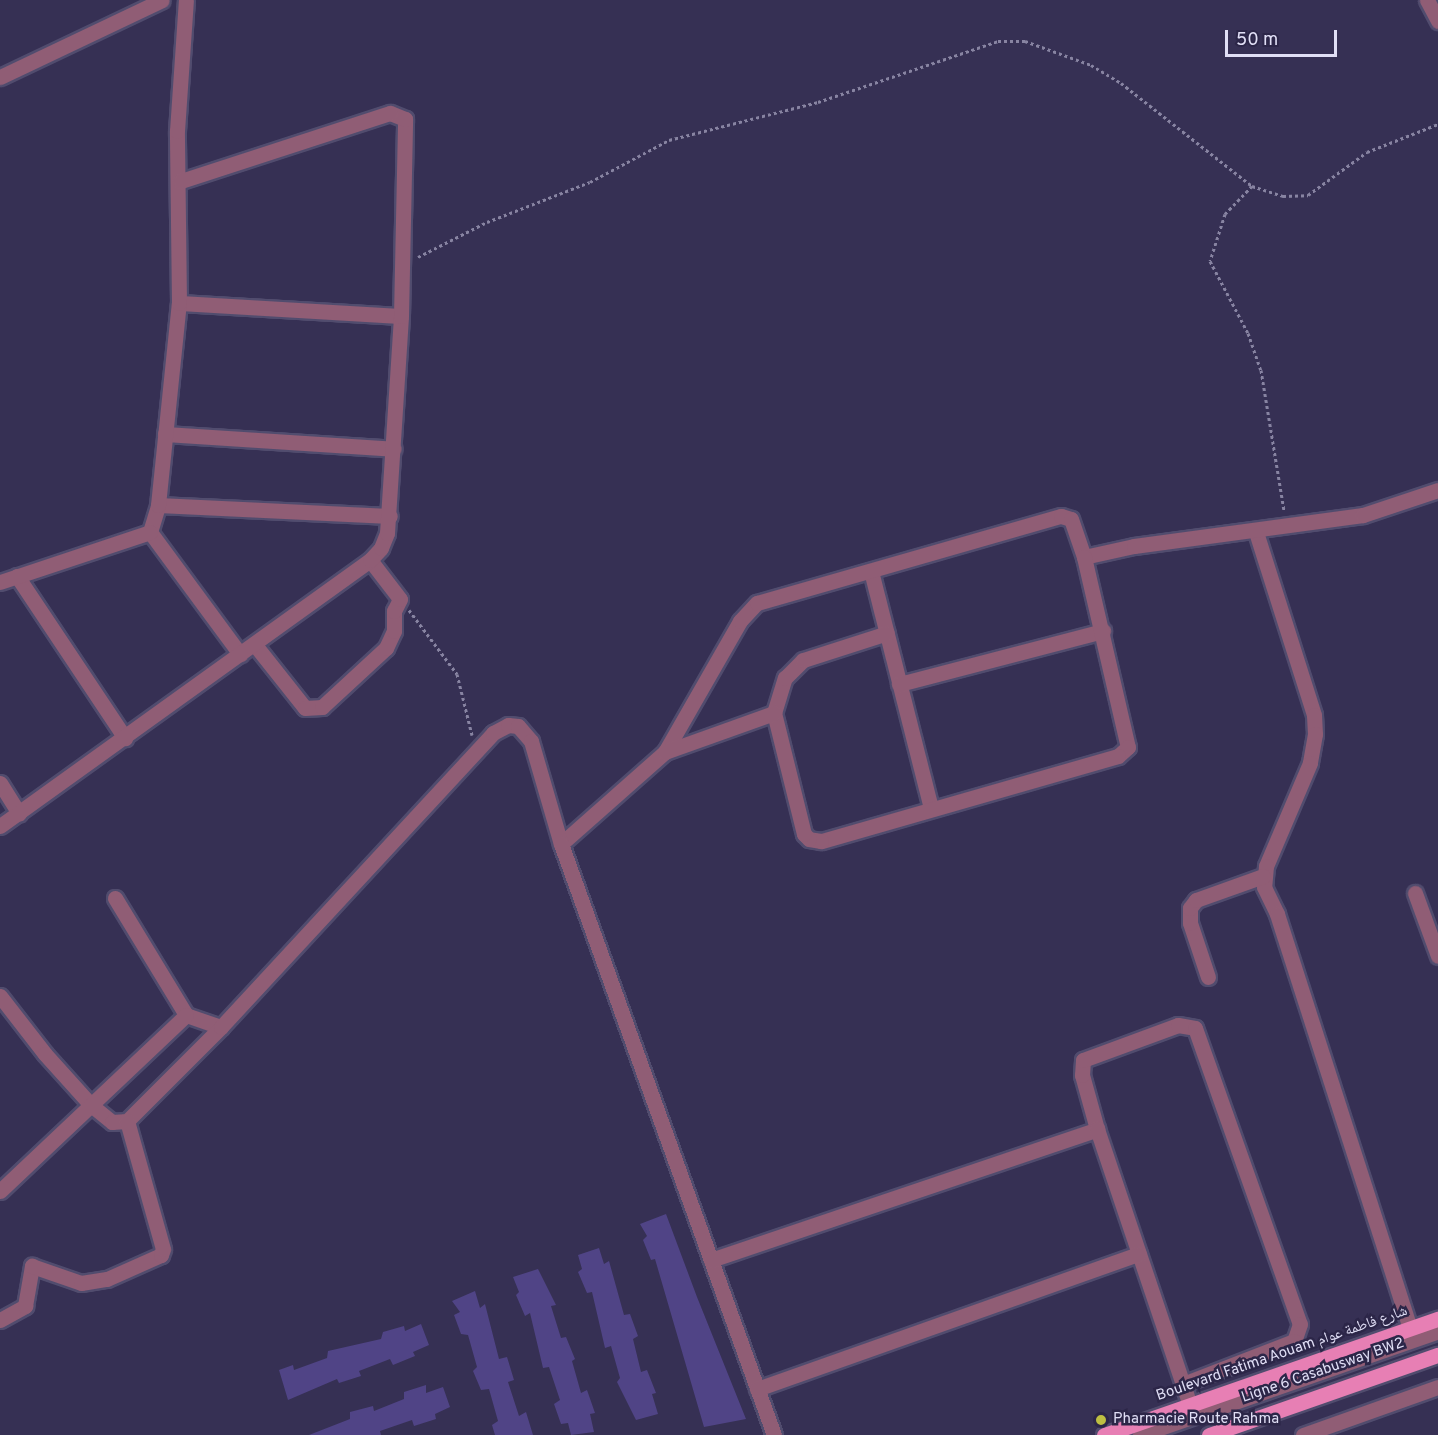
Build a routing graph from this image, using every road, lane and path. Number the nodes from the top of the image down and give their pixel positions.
1 (162, 0) edge
2 (186, 0) edge
3 (1426, 0) edge
4 (1438, 21) edge
5 (0, 77) edge
6 (1438, 124) edge
7 (181, 181) junction
8 (1252, 186) junction
9 (403, 264) junction
10 (179, 303) junction
11 (401, 316) junction
12 (165, 434) junction
13 (394, 449) junction
14 (1438, 490) edge
15 (158, 505) junction
16 (390, 516) junction
17 (1286, 527) junction
18 (1256, 531) junction
19 (150, 532) junction
20 (1084, 557) junction
21 (370, 560) junction
22 (871, 570) junction
23 (17, 576) junction
24 (0, 582) edge
25 (400, 599) junction
26 (1103, 631) junction
27 (887, 633) junction
28 (255, 645) junction
29 (240, 654) junction
30 (900, 684) junction
31 (774, 713) junction
32 (125, 738) junction
33 (477, 751) junction
34 (665, 752) junction
35 (0, 783) edge
36 (931, 808) junction
37 (19, 813) junction
38 (0, 826) edge
39 (561, 844) junction
40 (1263, 876) junction
41 (1415, 893) dead end
42 (115, 898) dead end
43 (1434, 936) edge
44 (1438, 956) edge
45 (1208, 978) dead end
46 (0, 996) edge
47 (186, 1014) junction
48 (221, 1027) junction
49 (92, 1105) junction
50 (128, 1121) junction
51 (1096, 1128) junction
52 (0, 1191) edge
53 (1139, 1254) junction
54 (711, 1260) junction
55 (1438, 1319) edge
56 (0, 1320) edge
57 (1410, 1329) junction
58 (1438, 1331) edge
59 (1438, 1336) edge
60 (1438, 1354) edge
61 (1183, 1384) junction
62 (1438, 1387) edge
63 (757, 1389) junction
64 (1191, 1405) junction
65 (1243, 1429) edge
66 (774, 1435) edge
67 (1104, 1435) edge
68 (1140, 1435) edge
69 (1155, 1435) edge
70 (1209, 1435) edge
71 (1303, 1435) edge

1 - 5 street
2 - 7 street
3 - 4 street
6 - 8 path
7 - 9 street
7 - 10 street
8 - 9 path
8 - 17 path
9 - 11 street
10 - 11 street
10 - 12 street
11 - 13 street
12 - 13 street
12 - 15 street
13 - 16 street
14 - 17 street
15 - 16 street
15 - 19 street
16 - 21 street
17 - 18 street
18 - 20 street
18 - 40 street
19 - 23 street
19 - 29 street
20 - 22 street
20 - 26 street
21 - 25 street
21 - 28 street
22 - 27 street
22 - 34 street
23 - 24 street
23 - 32 street
25 - 28 street
25 - 33 path
26 - 30 street
26 - 36 street
27 - 30 street
27 - 31 street
28 - 29 street
29 - 32 street
30 - 36 street
31 - 34 street
31 - 36 street
32 - 37 street
33 - 39 street
33 - 48 street
34 - 39 street
35 - 37 street
37 - 38 street
39 - 54 street
40 - 45 street
40 - 57 street
41 - 43 street
42 - 47 street
43 - 44 street
46 - 49 street
47 - 48 street
47 - 49 street
48 - 50 street
49 - 50 street
49 - 52 street
50 - 56 street
51 - 53 street
51 - 54 street
51 - 61 street
53 - 61 street
53 - 63 street
54 - 63 street
55 - 57 main road, Boulevard Fatima Aouam شارع فاطمة عوام
57 - 64 main road, Boulevard Fatima Aouam شارع فاطمة عوام
58 - 68 street, Ligne 6 Casabusway BW2
59 - 69 street, Ligne 6 Casabusway BW2
60 - 65 main road
61 - 64 street
62 - 71 street
63 - 66 street
64 - 67 main road, Boulevard Fatima Aouam شارع فاطمة عوام
65 - 70 main road

